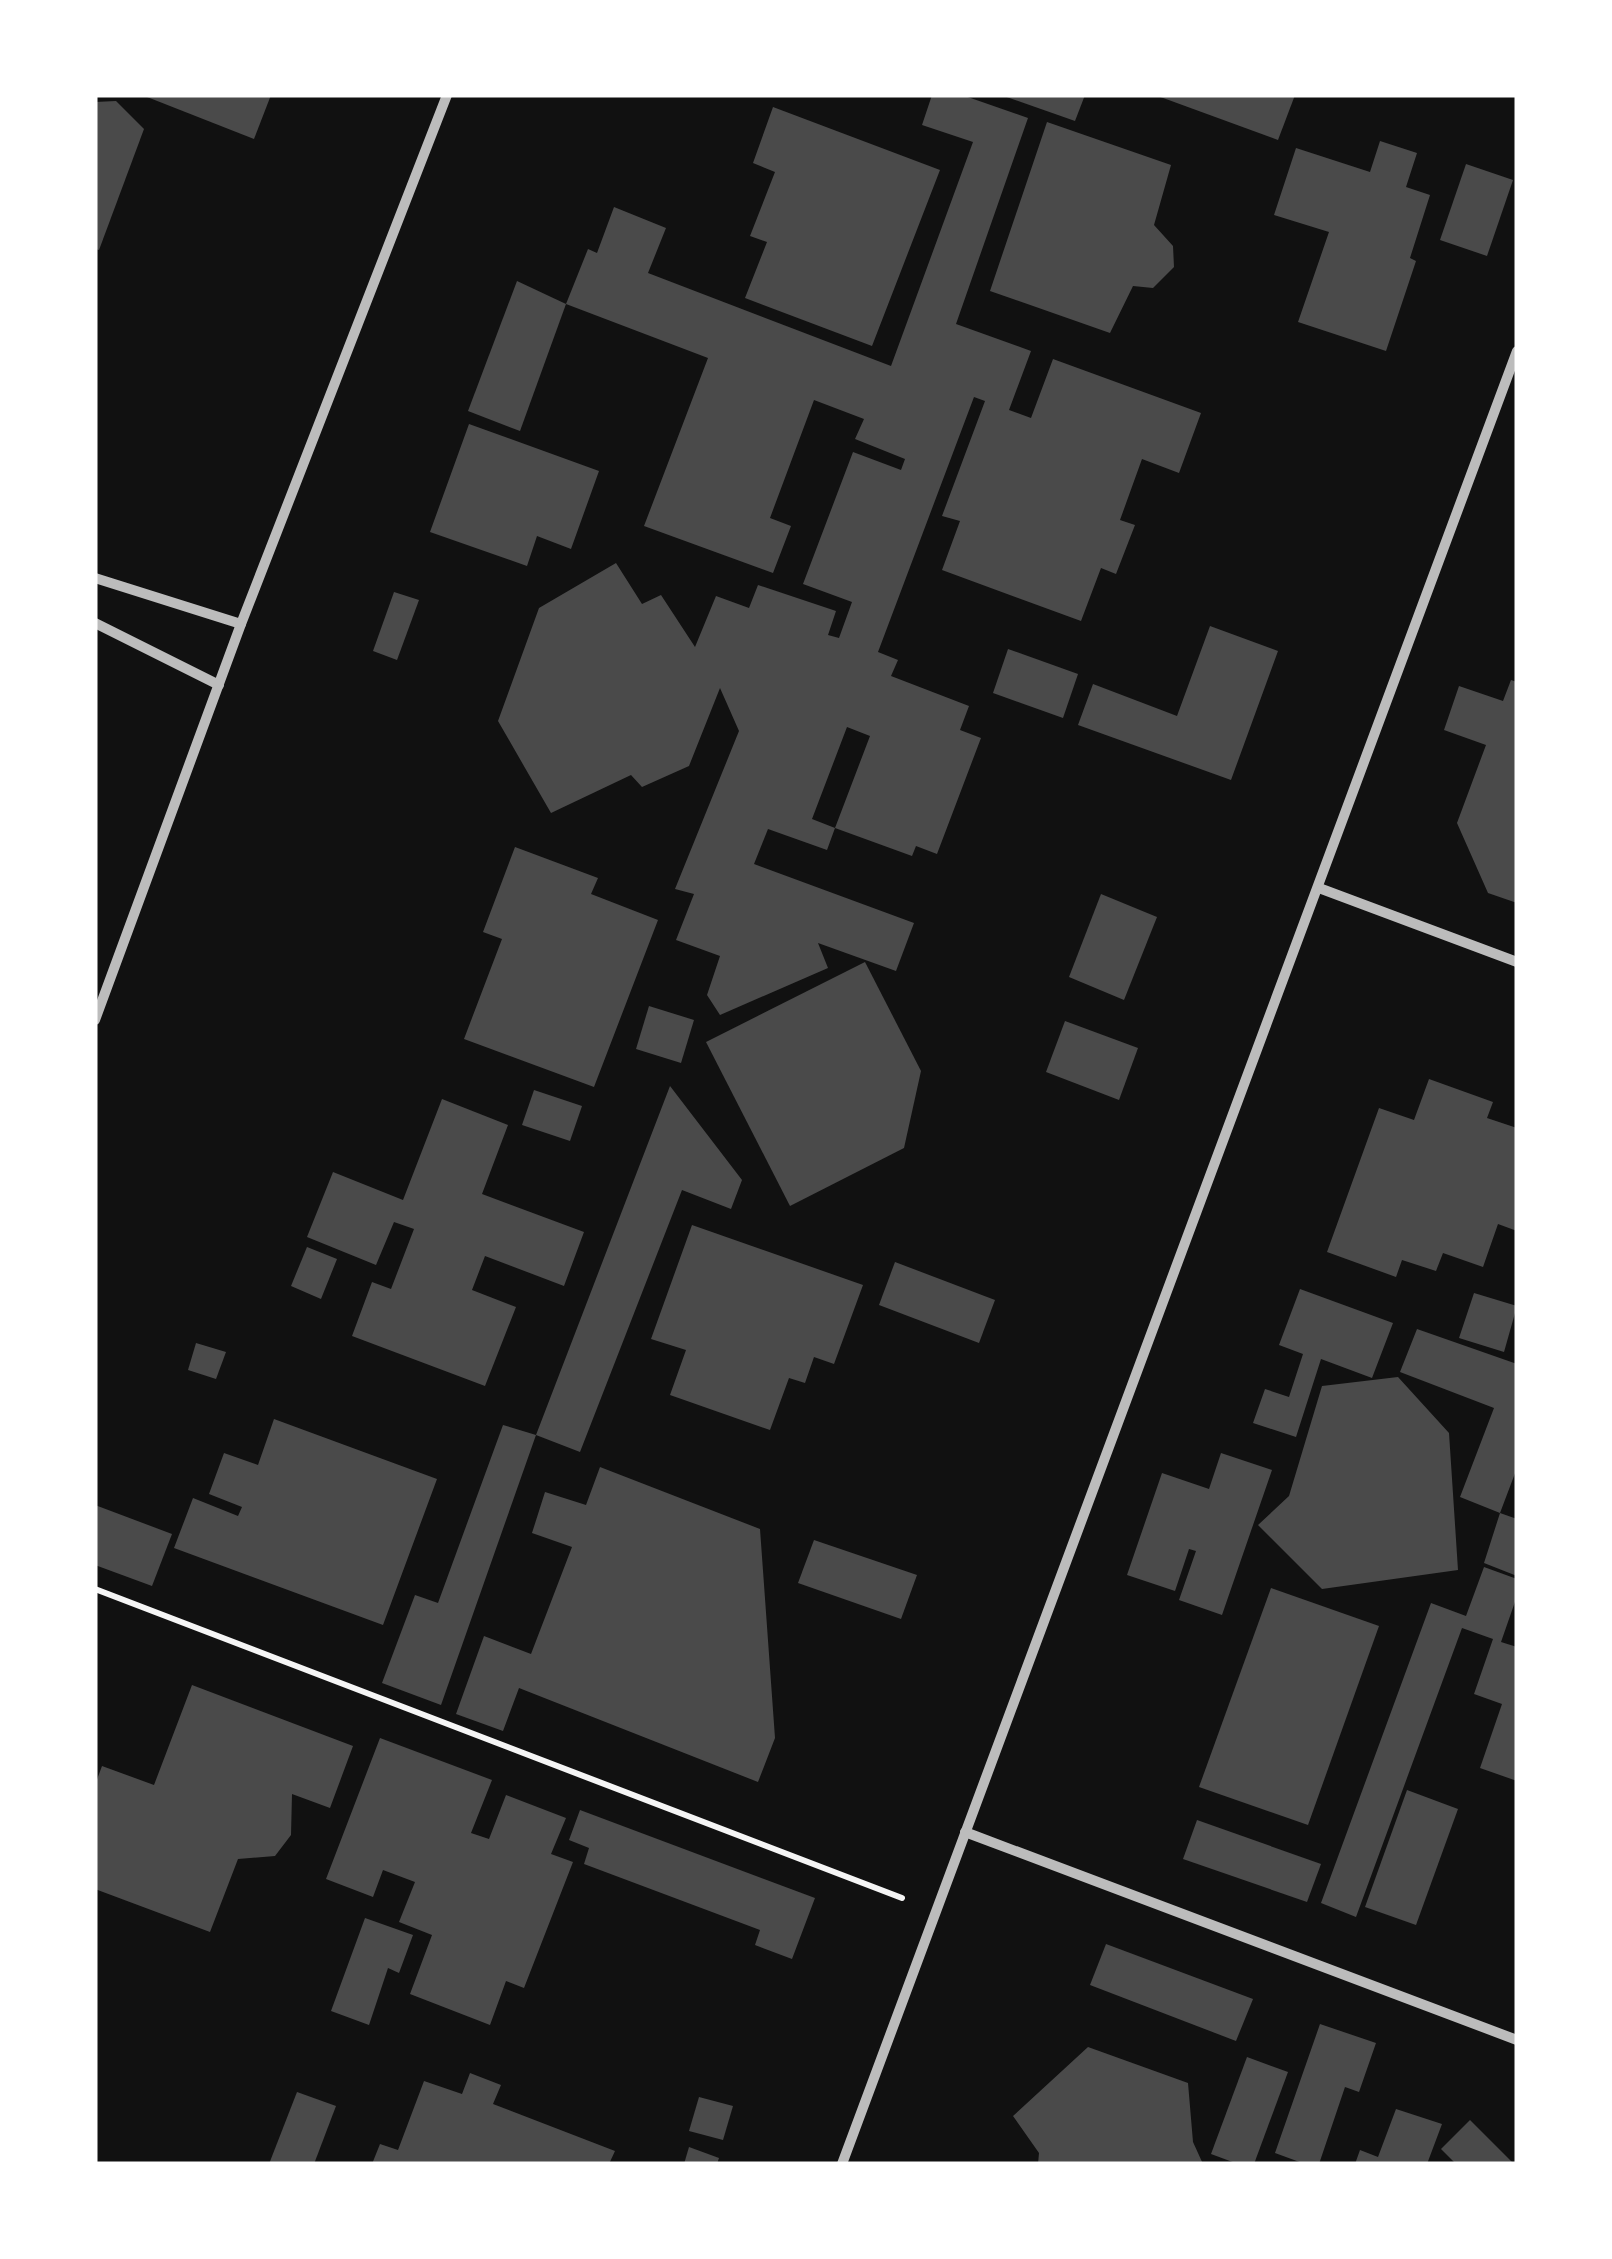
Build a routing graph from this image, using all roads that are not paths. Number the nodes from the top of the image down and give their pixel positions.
1 (448, 95) edge
2 (1517, 351) edge
3 (95, 578) edge
4 (95, 623) edge
5 (241, 624) junction
6 (219, 684) junction
7 (1319, 888) junction
8 (1517, 962) edge
9 (95, 1020) edge
10 (965, 1832) junction
11 (1517, 2040) edge
12 (842, 2164) edge

1 - 5 street
2 - 7 street
3 - 5 street
4 - 6 street
5 - 6 street
6 - 9 street
7 - 8 street
7 - 10 street
10 - 11 street
10 - 12 street

